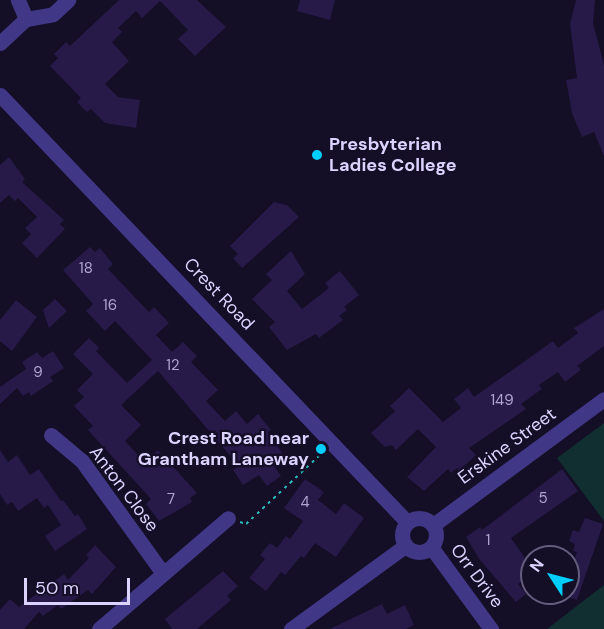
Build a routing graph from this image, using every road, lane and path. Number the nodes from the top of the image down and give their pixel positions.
1 (18, 0) edge
2 (68, 0) edge
3 (26, 19) junction
4 (0, 43) edge
5 (0, 95) edge
6 (604, 399) edge
7 (51, 435) dead end
8 (321, 454) dead end
9 (228, 518) dead end
10 (407, 522) junction
11 (246, 524) dead end
12 (433, 525) junction
13 (406, 545) junction
14 (430, 547) junction
15 (162, 572) junction
16 (99, 629) edge
17 (291, 629) edge
18 (491, 629) edge

1 - 3 street
2 - 3 street
3 - 4 street
5 - 10 street, Crest Road
6 - 12 street, Erskine Street
7 - 15 street, Anton Close
8 - 11 path
9 - 15 street
10 - 12 street
10 - 13 street
12 - 14 street
13 - 14 street
13 - 17 street
14 - 18 street, Orr Drive
15 - 16 street

